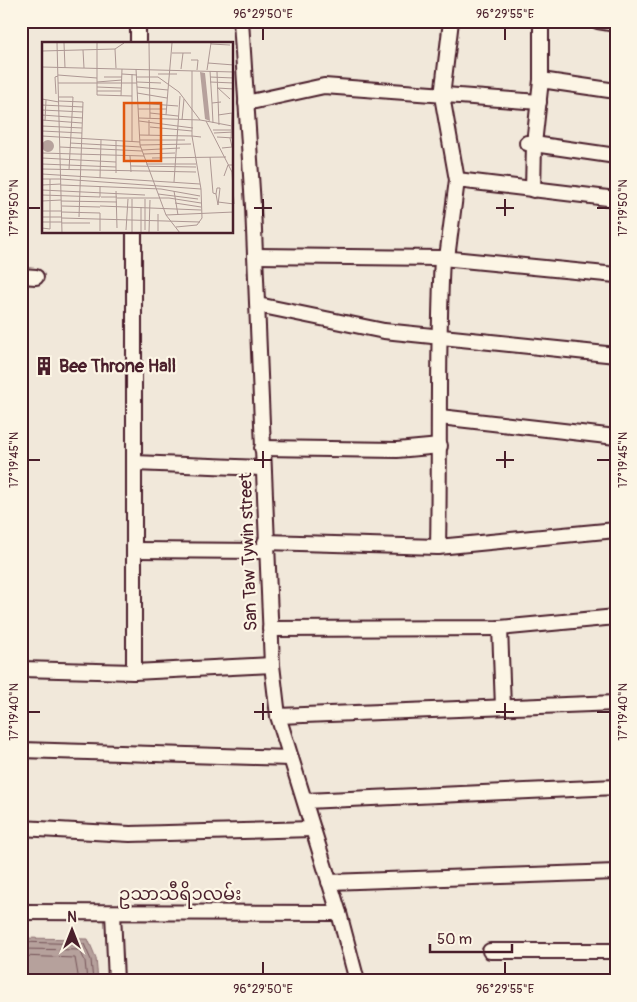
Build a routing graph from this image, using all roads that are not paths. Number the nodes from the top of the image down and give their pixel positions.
1 (138, 21) edge
2 (241, 21) edge
3 (451, 21) edge
4 (541, 21) edge
5 (598, 21) edge
6 (616, 24) edge
7 (138, 42) edge
8 (541, 80) junction
9 (616, 90) edge
10 (442, 96) junction
11 (538, 102) junction
12 (246, 103) junction
13 (530, 144) junction
14 (616, 156) edge
15 (457, 180) junction
16 (533, 190) junction
17 (616, 199) edge
18 (134, 234) edge
19 (255, 256) junction
20 (444, 258) junction
21 (616, 275) edge
22 (21, 276) edge
23 (36, 276) dead end
24 (258, 305) junction
25 (438, 335) junction
26 (616, 355) edge
27 (440, 417) junction
28 (616, 438) edge
29 (440, 446) junction
30 (262, 448) junction
31 (134, 463) junction
32 (263, 468) junction
33 (616, 530) edge
34 (266, 547) junction
35 (438, 547) junction
36 (134, 550) junction
37 (616, 617) edge
38 (500, 628) junction
39 (270, 629) junction
40 (272, 665) junction
41 (21, 669) edge
42 (134, 672) junction
43 (616, 703) edge
44 (504, 707) junction
45 (278, 716) junction
46 (21, 750) edge
47 (291, 758) junction
48 (616, 787) edge
49 (305, 801) junction
50 (21, 828) edge
51 (313, 829) junction
52 (616, 872) edge
53 (329, 882) junction
54 (21, 912) edge
55 (112, 913) junction
56 (339, 913) junction
57 (490, 951) dead end
58 (616, 951) edge
59 (116, 981) edge
60 (357, 981) edge

1 - 7 street
2 - 12 street, San Taw Tywin street
3 - 10 street
4 - 8 street
5 - 6 street
8 - 9 street
8 - 11 street
10 - 11 street
10 - 12 street
10 - 15 street
11 - 13 street
12 - 19 street, San Taw Tywin street
13 - 14 street
13 - 16 street
15 - 16 street
15 - 20 street
16 - 17 street
18 - 31 street
19 - 20 street
19 - 24 street, San Taw Tywin street
20 - 21 street
20 - 25 street
22 - 23 street
24 - 25 street
24 - 30 street, San Taw Tywin street
25 - 26 street
25 - 27 street
27 - 28 street
27 - 29 street
29 - 30 street
29 - 35 street
30 - 32 street, San Taw Tywin street
31 - 32 street
31 - 36 street
32 - 34 street, San Taw Tywin street
33 - 35 street
34 - 35 street
34 - 36 street
34 - 39 street, San Taw Tywin street
36 - 42 street
37 - 38 street
38 - 39 street
38 - 44 street
39 - 40 street, San Taw Tywin street
40 - 42 street
40 - 45 street, San Taw Tywin street
41 - 42 street
43 - 44 street
44 - 45 street
45 - 47 street, San Taw Tywin street
46 - 47 street
47 - 49 street, San Taw Tywin street
48 - 49 street
49 - 51 street, San Taw Tywin street
50 - 51 street
51 - 53 street, San Taw Tywin street
52 - 53 street
53 - 56 street, San Taw Tywin street
54 - 55 street, ဥသာသီရိ၁လမ်း
55 - 56 street, ဥသာသီရိ၁လမ်း
55 - 59 street
56 - 60 street, San Taw Tywin street
57 - 58 street

